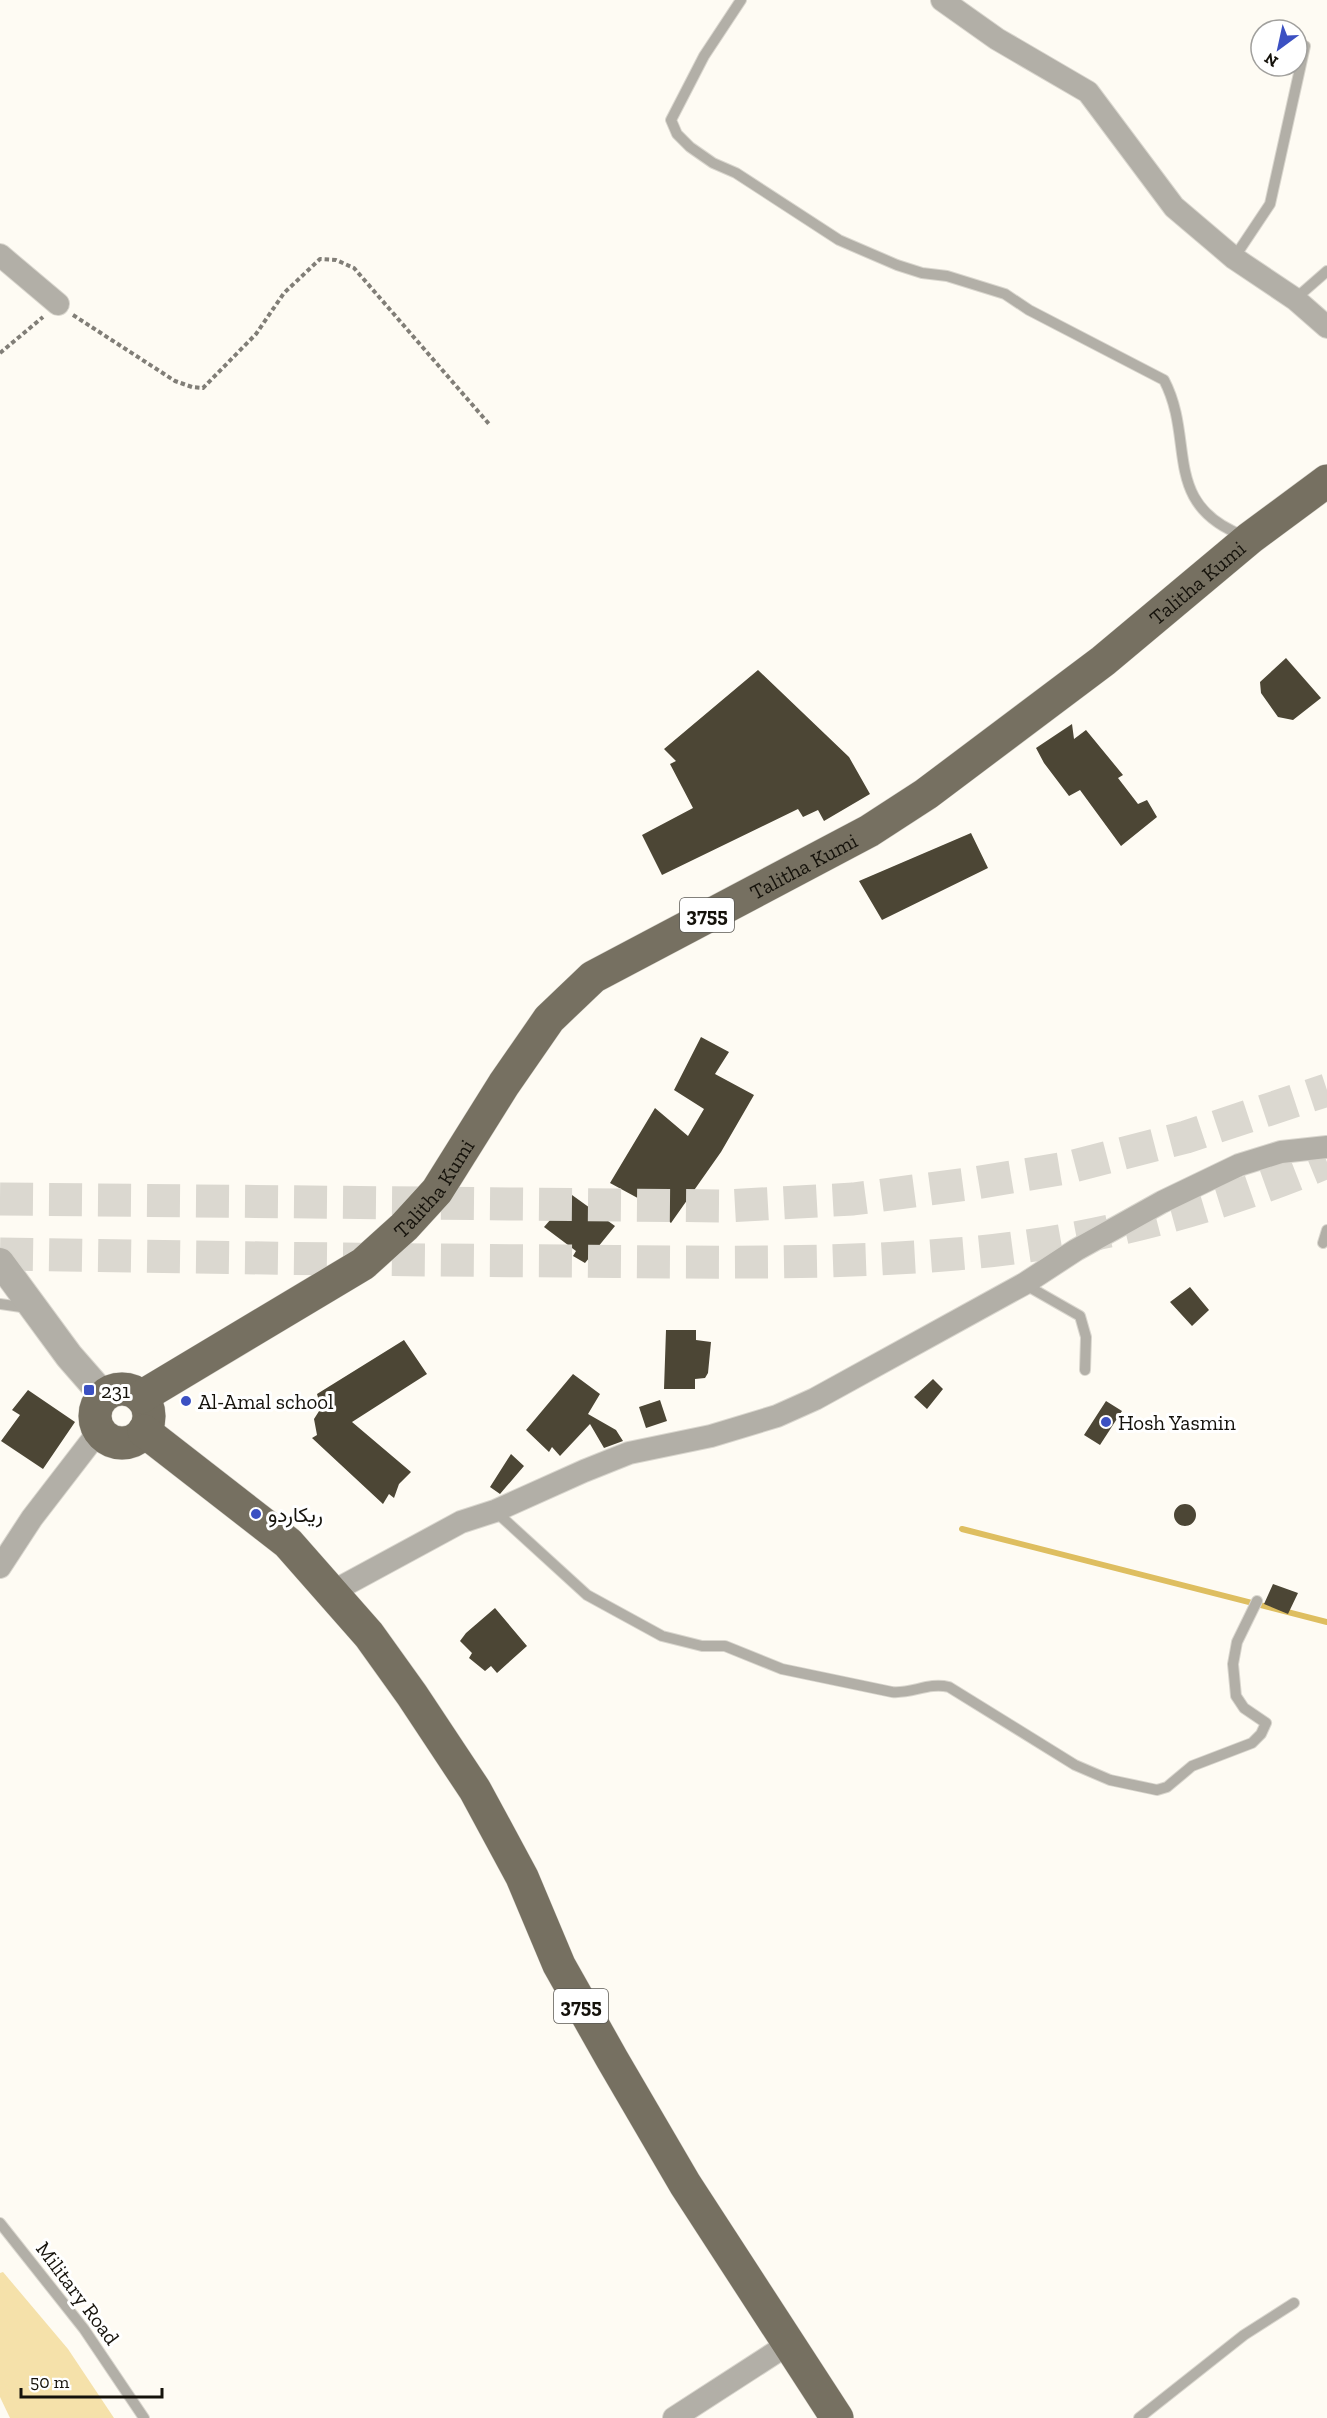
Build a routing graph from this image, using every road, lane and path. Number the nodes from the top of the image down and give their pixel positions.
1 (741, 0) edge
2 (944, 0) edge
3 (1298, 78) edge
4 (0, 255) edge
5 (1234, 258) junction
6 (1327, 271) edge
7 (1295, 299) junction
8 (58, 304) junction
9 (1327, 327) edge
10 (0, 353) edge
11 (489, 424) dead end
12 (1327, 481) edge
13 (1250, 538) junction
14 (1327, 1147) edge
15 (1327, 1230) edge
16 (1327, 1239) edge
17 (0, 1262) edge
18 (1024, 1284) junction
19 (0, 1304) edge
20 (34, 1309) junction
21 (1085, 1370) dead end
22 (104, 1396) junction
23 (141, 1397) junction
24 (99, 1431) junction
25 (144, 1431) junction
26 (495, 1511) junction
27 (0, 1567) edge
28 (330, 1593) junction
29 (1257, 1601) dead end
30 (0, 2223) edge
31 (1294, 2303) dead end
32 (790, 2343) junction
33 (144, 2418) edge
34 (674, 2418) edge
35 (837, 2418) edge
36 (1139, 2418) edge

1 - 13 lane
2 - 5 street
3 - 5 lane
4 - 8 street
5 - 7 street
6 - 7 lane
7 - 9 street
8 - 10 path
8 - 11 path
12 - 13 main road, Talitha Kumi / 3755
13 - 23 main road, Talitha Kumi / 3755
14 - 18 street
15 - 16 lane
17 - 20 street
18 - 21 lane
18 - 26 street
19 - 20 lane
20 - 22 street
22 - 23 main road
22 - 24 main road
23 - 25 main road
24 - 25 main road
24 - 27 street
25 - 28 main road, 3755
26 - 28 street
26 - 29 lane
28 - 32 main road, 3755
30 - 33 lane, Military Road
31 - 36 lane
32 - 34 street
32 - 35 main road, 3755

